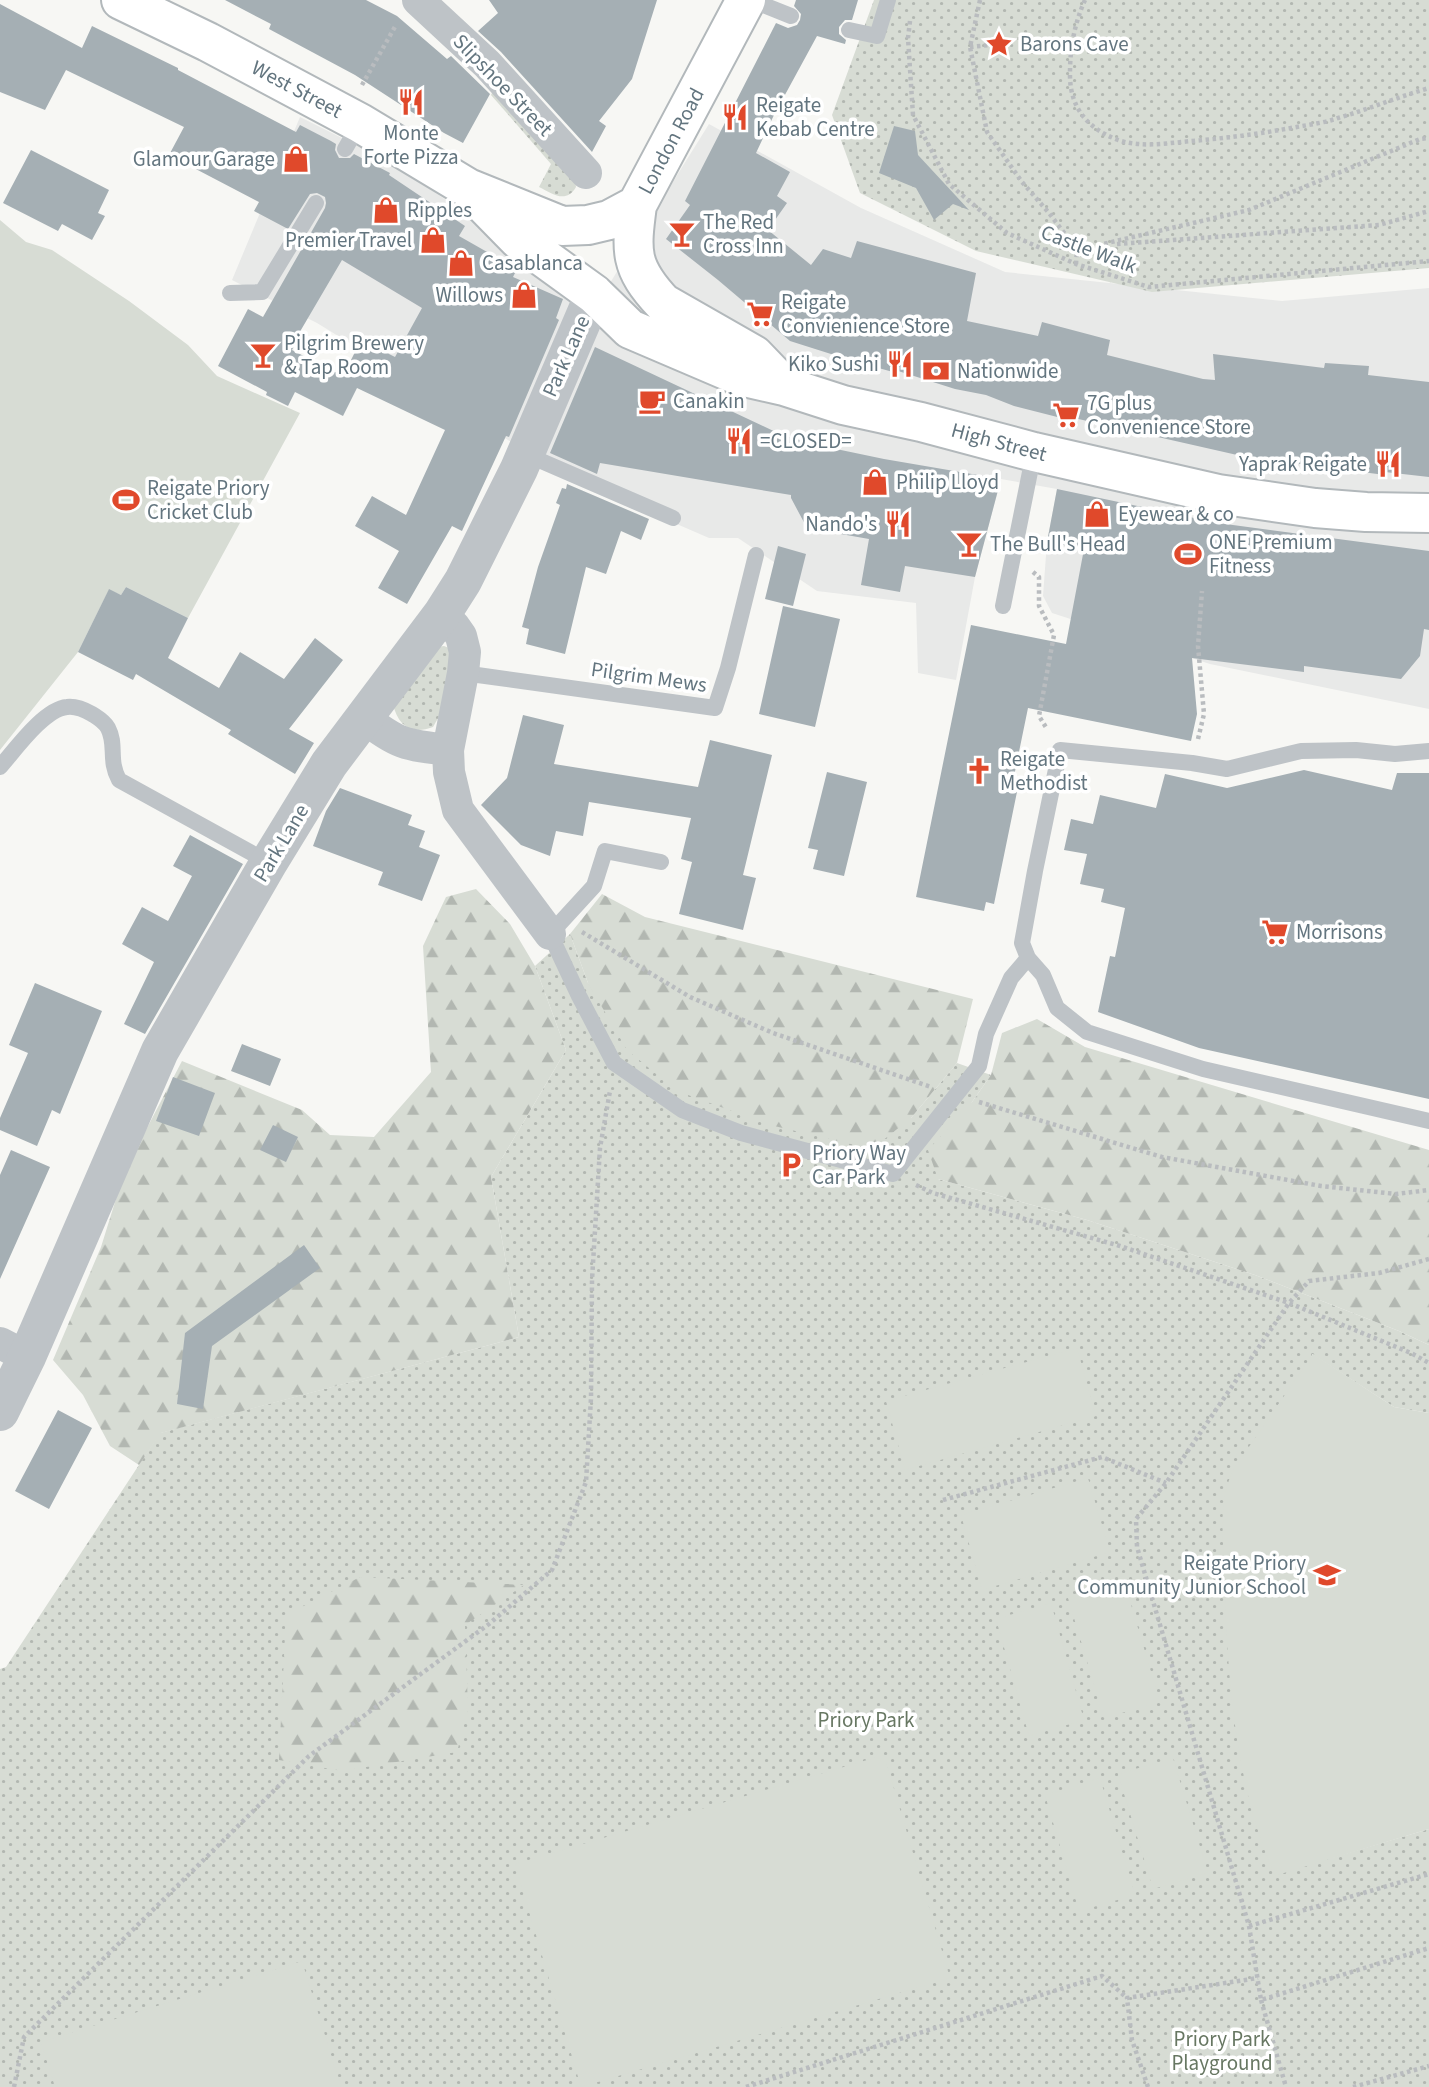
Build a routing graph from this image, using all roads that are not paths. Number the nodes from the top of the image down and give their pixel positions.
1 (121, 0) edge
2 (418, 0) edge
3 (749, 0) edge
4 (888, 0) edge
5 (791, 16) dead end
6 (849, 30) dead end
7 (586, 173) dead end
8 (468, 188) junction
9 (316, 203) dead end
10 (637, 205) junction
11 (230, 293) dead end
12 (594, 294) junction
13 (630, 328) junction
14 (576, 336) junction
15 (784, 386) junction
16 (1034, 452) junction
17 (525, 454) junction
18 (1429, 513) edge
19 (673, 518) dead end
20 (756, 555) dead end
21 (1003, 606) dead end
22 (442, 614) junction
23 (463, 673) junction
24 (363, 717) junction
25 (448, 750) junction
26 (1429, 751) edge
27 (0, 767) edge
28 (269, 862) junction
29 (661, 862) dead end
30 (550, 934) junction
31 (1028, 958) junction
32 (1429, 1121) edge
33 (13, 1350) edge
34 (0, 1412) edge

1 - 8 main road, West Street
2 - 7 street, Slipshoe Street
3 - 5 lane
3 - 10 main road, London Road
4 - 6 lane
8 - 10 main road, West Street
8 - 12 main road, West Street
9 - 11 lane
10 - 15 main road, London Road
12 - 13 main road, High Street
12 - 14 street, Park Lane
13 - 14 street
13 - 15 main road, High Street
14 - 17 street, Park Lane
15 - 16 main road, High Street
16 - 18 main road, High Street
16 - 21 lane
17 - 19 lane
17 - 22 street, Park Lane
20 - 23 lane, Pilgrim Mews
22 - 23 street
22 - 24 street, Park Lane
23 - 25 street
24 - 25 street
24 - 28 street, Park Lane
25 - 30 street
26 - 31 lane
27 - 28 lane
28 - 33 street, Park Lane
29 - 30 lane
30 - 31 lane
31 - 32 lane
33 - 34 street, Park Lane

